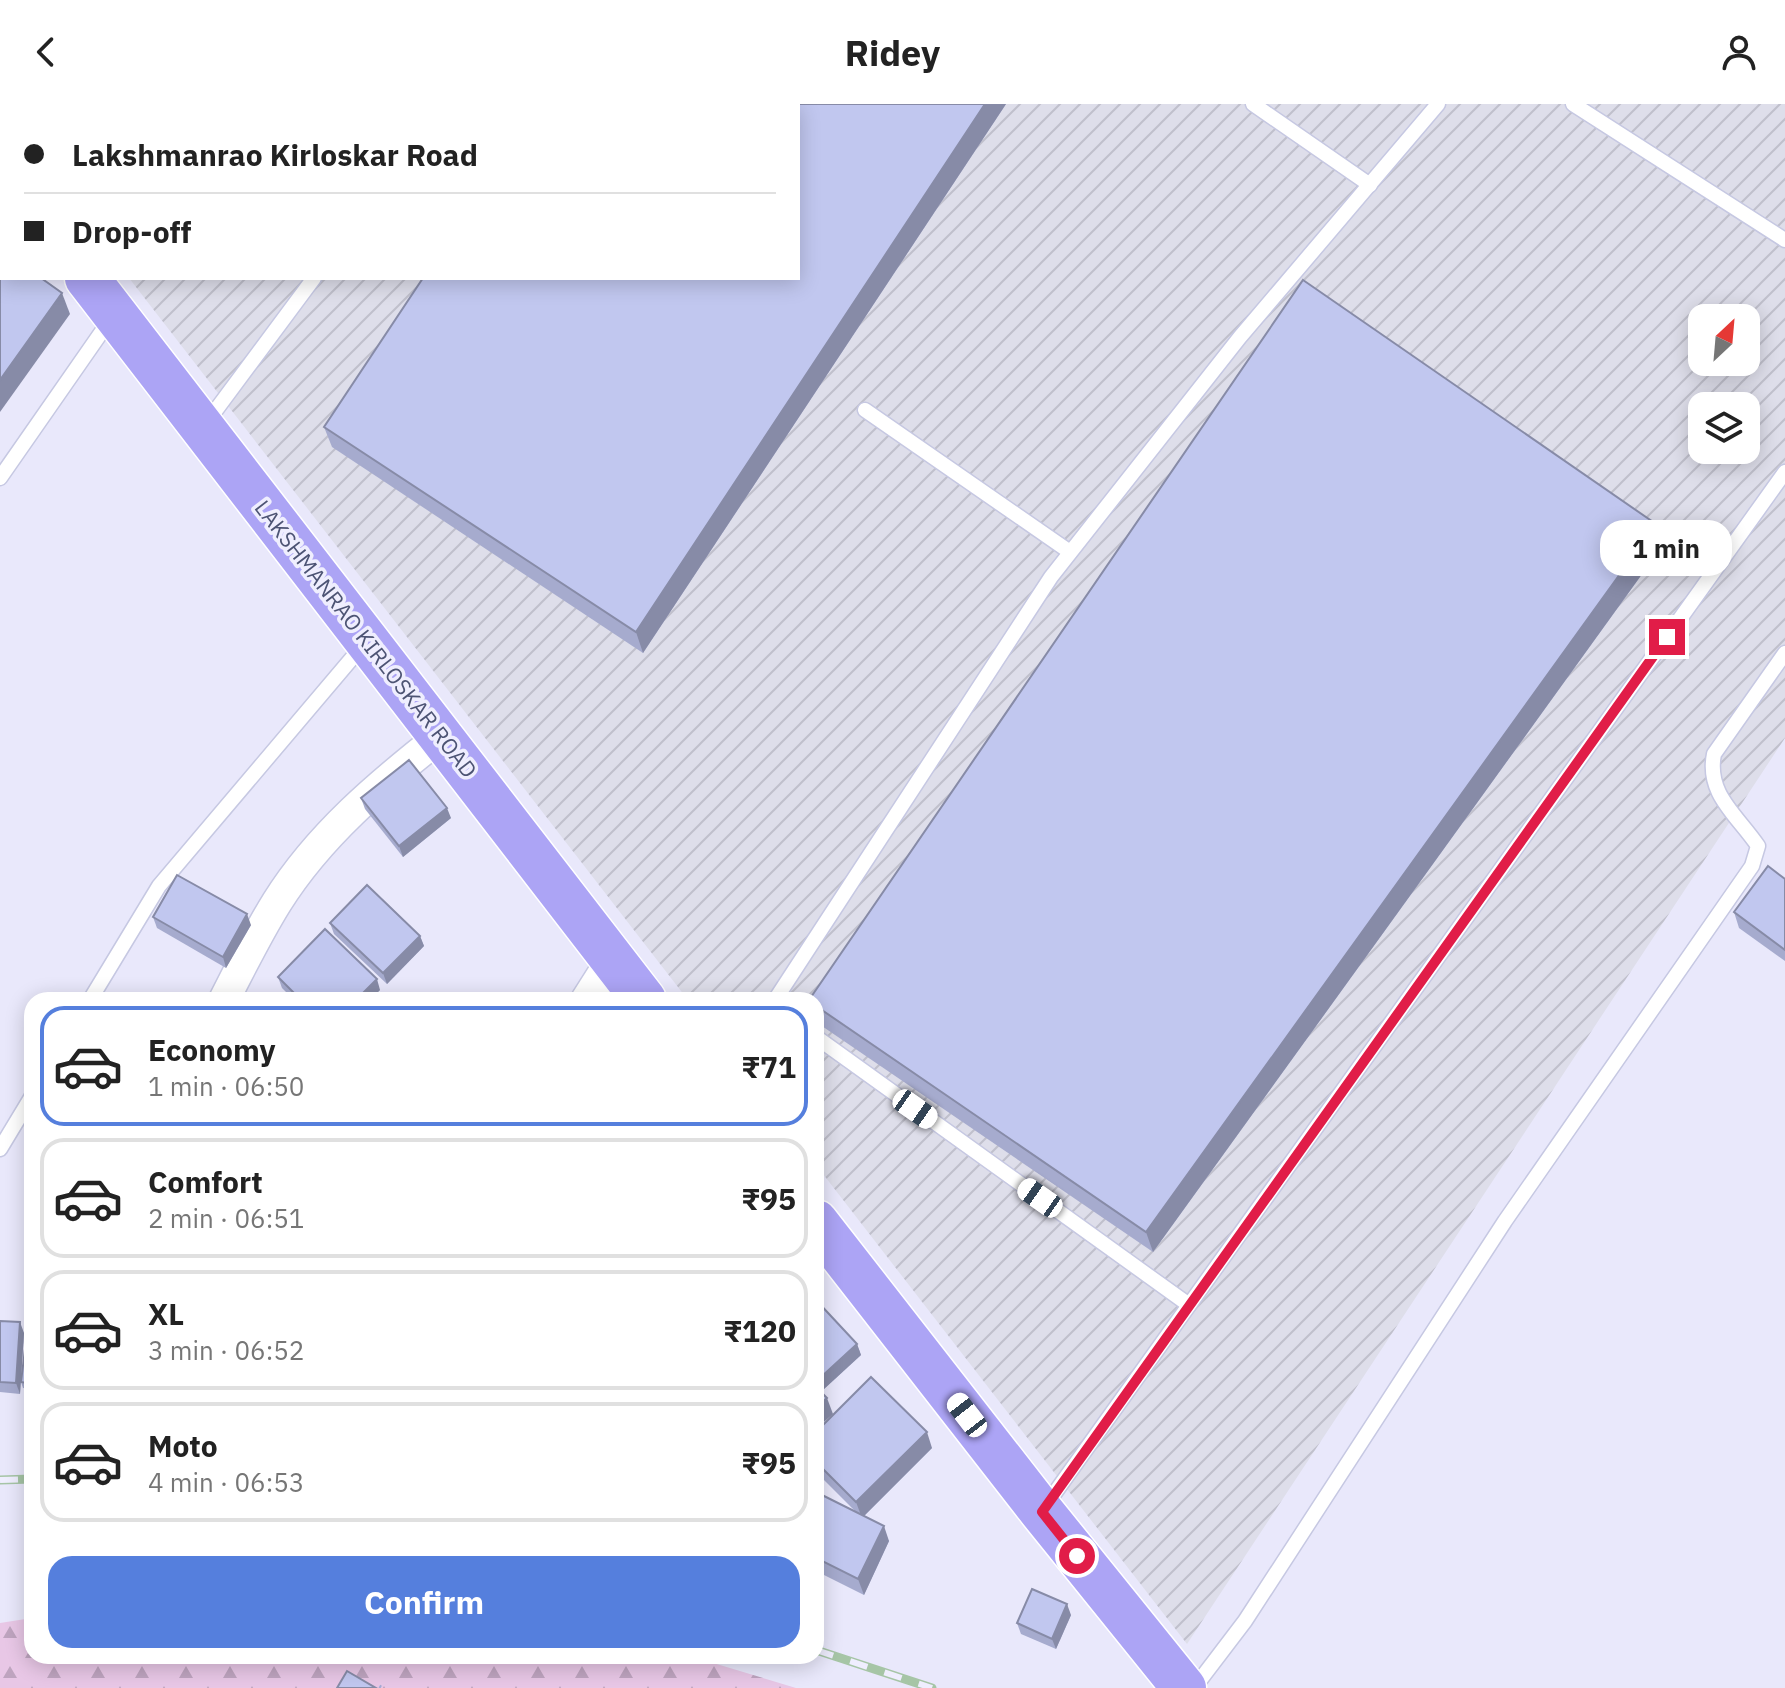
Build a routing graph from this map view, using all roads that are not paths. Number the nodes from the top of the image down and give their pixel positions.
1 (1253, 104) edge
2 (1438, 104) edge
3 (1573, 104) edge
4 (1370, 185) junction
5 (1785, 240) edge
6 (89, 280) edge
7 (312, 280) edge
8 (114, 313) junction
9 (865, 410) dead end
10 (202, 427) junction
11 (1785, 472) edge
12 (0, 478) edge
13 (1070, 552) junction
14 (367, 640) junction
15 (1785, 653) edge
16 (441, 736) junction
17 (612, 959) junction
18 (95, 992) edge
19 (228, 992) edge
20 (591, 992) edge
21 (638, 992) edge
22 (780, 992) edge
23 (824, 1043) edge
24 (24, 1109) edge
25 (0, 1149) edge
26 (824, 1232) edge
27 (1189, 1305) junction
28 (1042, 1512) junction
29 (1184, 1688) edge
30 (1194, 1688) edge

1 - 4 lane
2 - 4 lane
3 - 5 lane
4 - 13 lane
6 - 8 main road, LAKSHMANRAO KIRLOSKAR ROAD
7 - 10 lane
8 - 10 main road, LAKSHMANRAO KIRLOSKAR ROAD
8 - 12 lane
9 - 13 lane
10 - 14 main road, LAKSHMANRAO KIRLOSKAR ROAD
11 - 27 lane
13 - 22 lane
14 - 16 main road, LAKSHMANRAO KIRLOSKAR ROAD
14 - 18 lane
15 - 30 lane
16 - 17 main road, LAKSHMANRAO KIRLOSKAR ROAD
16 - 19 street
17 - 20 street
17 - 21 main road, LAKSHMANRAO KIRLOSKAR ROAD
23 - 27 lane
24 - 25 lane
26 - 28 main road
27 - 28 lane
28 - 29 main road

